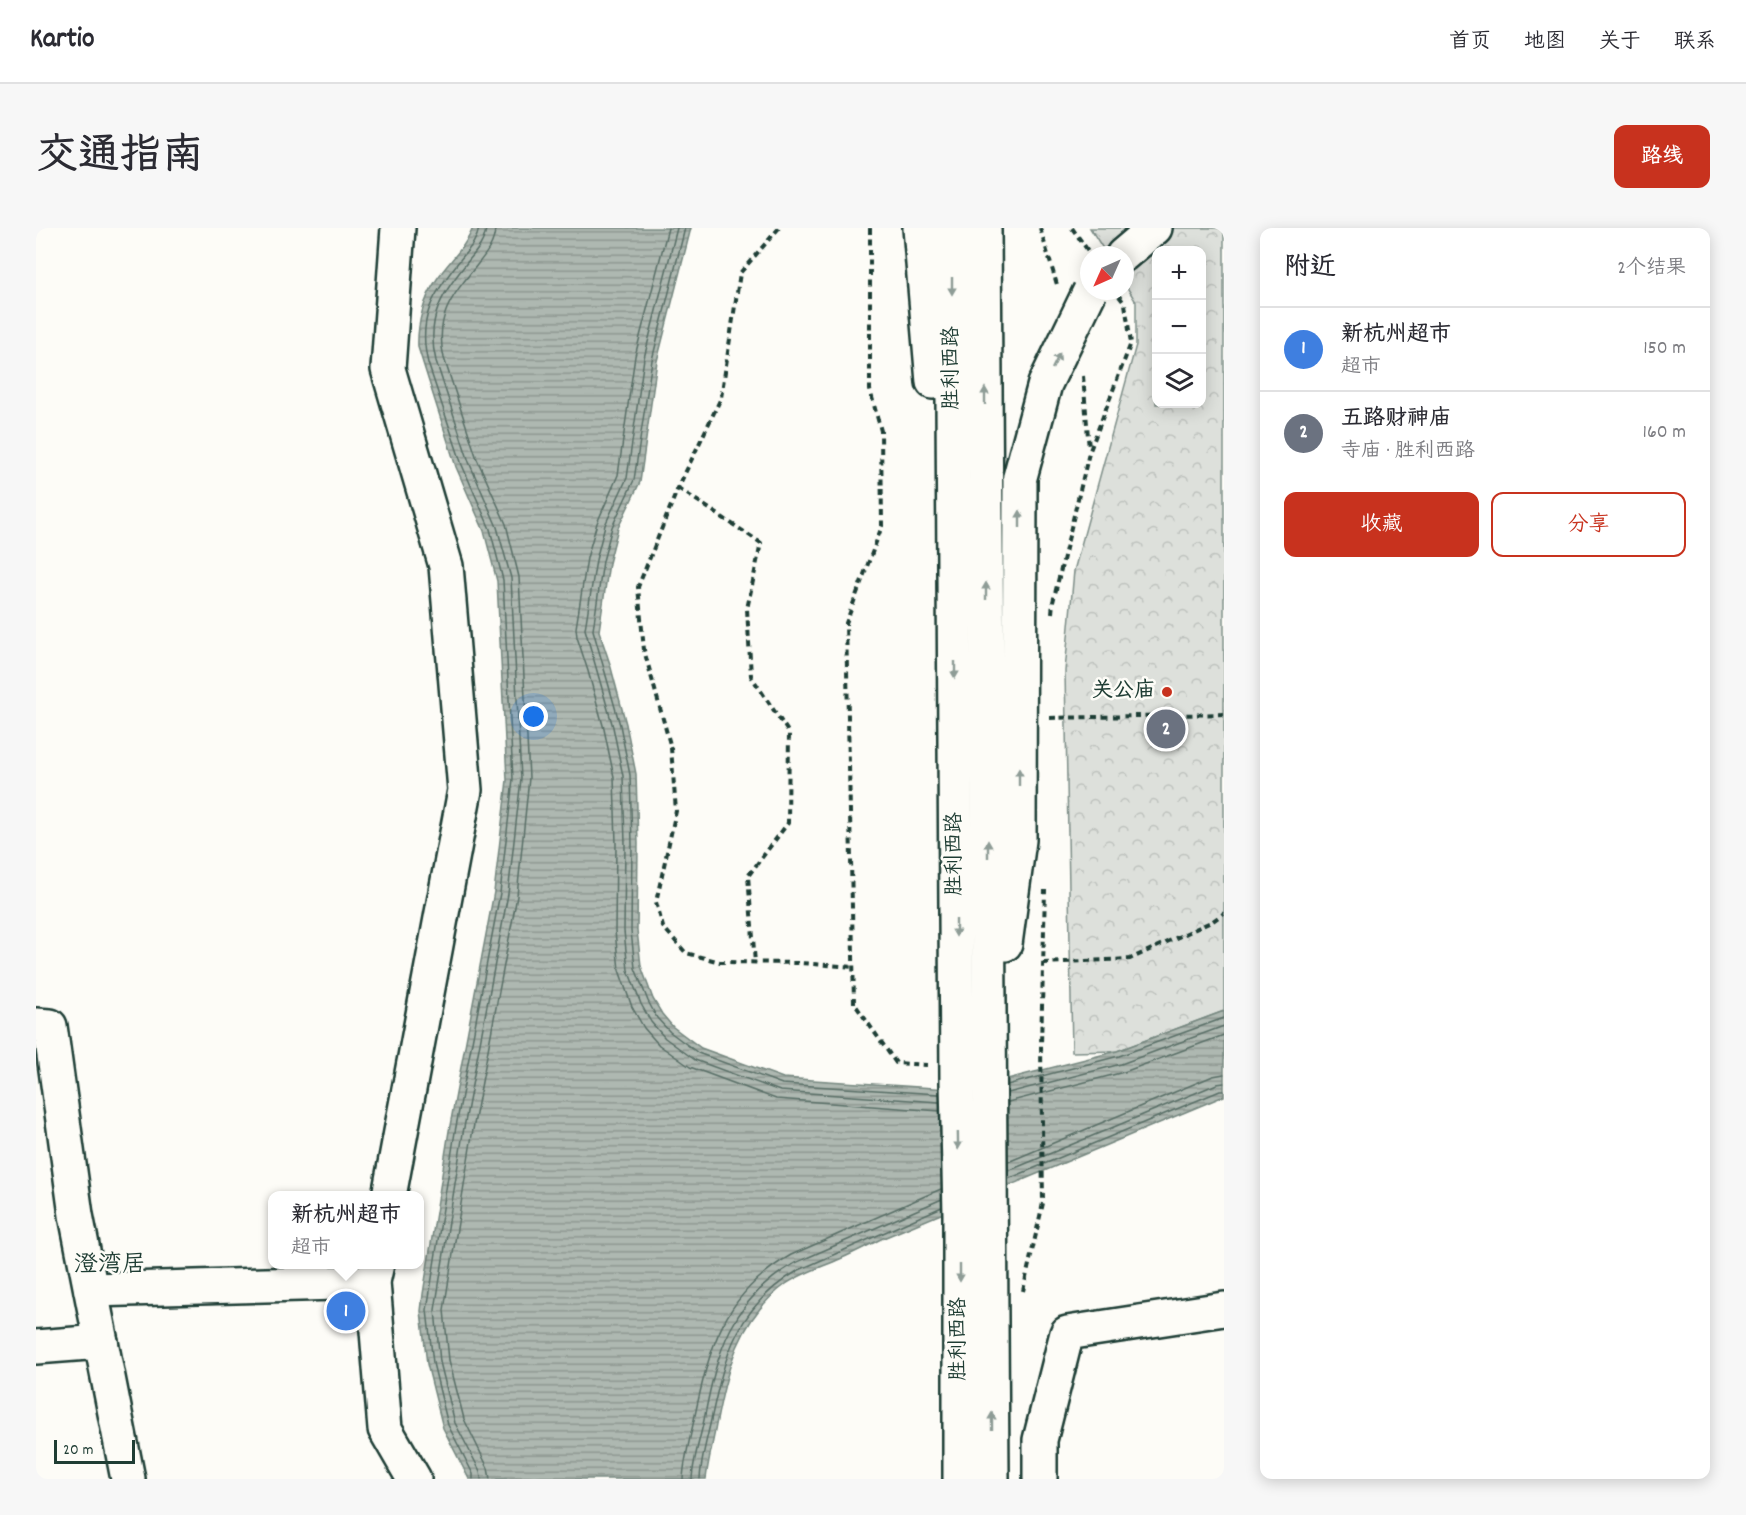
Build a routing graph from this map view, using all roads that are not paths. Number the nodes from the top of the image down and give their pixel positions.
1 (398, 228) edge
2 (920, 228) edge
3 (952, 228) edge
4 (984, 228) edge
5 (1155, 228) edge
6 (1134, 246) edge
7 (1086, 300) edge
8 (954, 638) junction
9 (36, 1025) edge
10 (973, 1072) junction
11 (390, 1191) edge
12 (375, 1274) edge
13 (91, 1290) junction
14 (1224, 1309) edge
15 (101, 1342) junction
16 (36, 1347) edge
17 (128, 1479) edge
18 (414, 1479) edge
19 (960, 1479) edge
20 (992, 1479) edge
21 (1040, 1479) edge

1 - 11 main road
2 - 8 main road
3 -> 8 main road, 胜利西路
10 -> 4 main road, 胜利西路
5 - 6 main road
10 -> 7 main road, bridge
8 -> 10 main road, 胜利西路
9 - 13 main road
10 -> 19 main road, 胜利西路
20 -> 10 main road, 胜利西路
12 - 13 main road
12 - 18 main road
13 - 15 main road
14 - 21 main road
15 - 16 main road
15 - 17 main road

